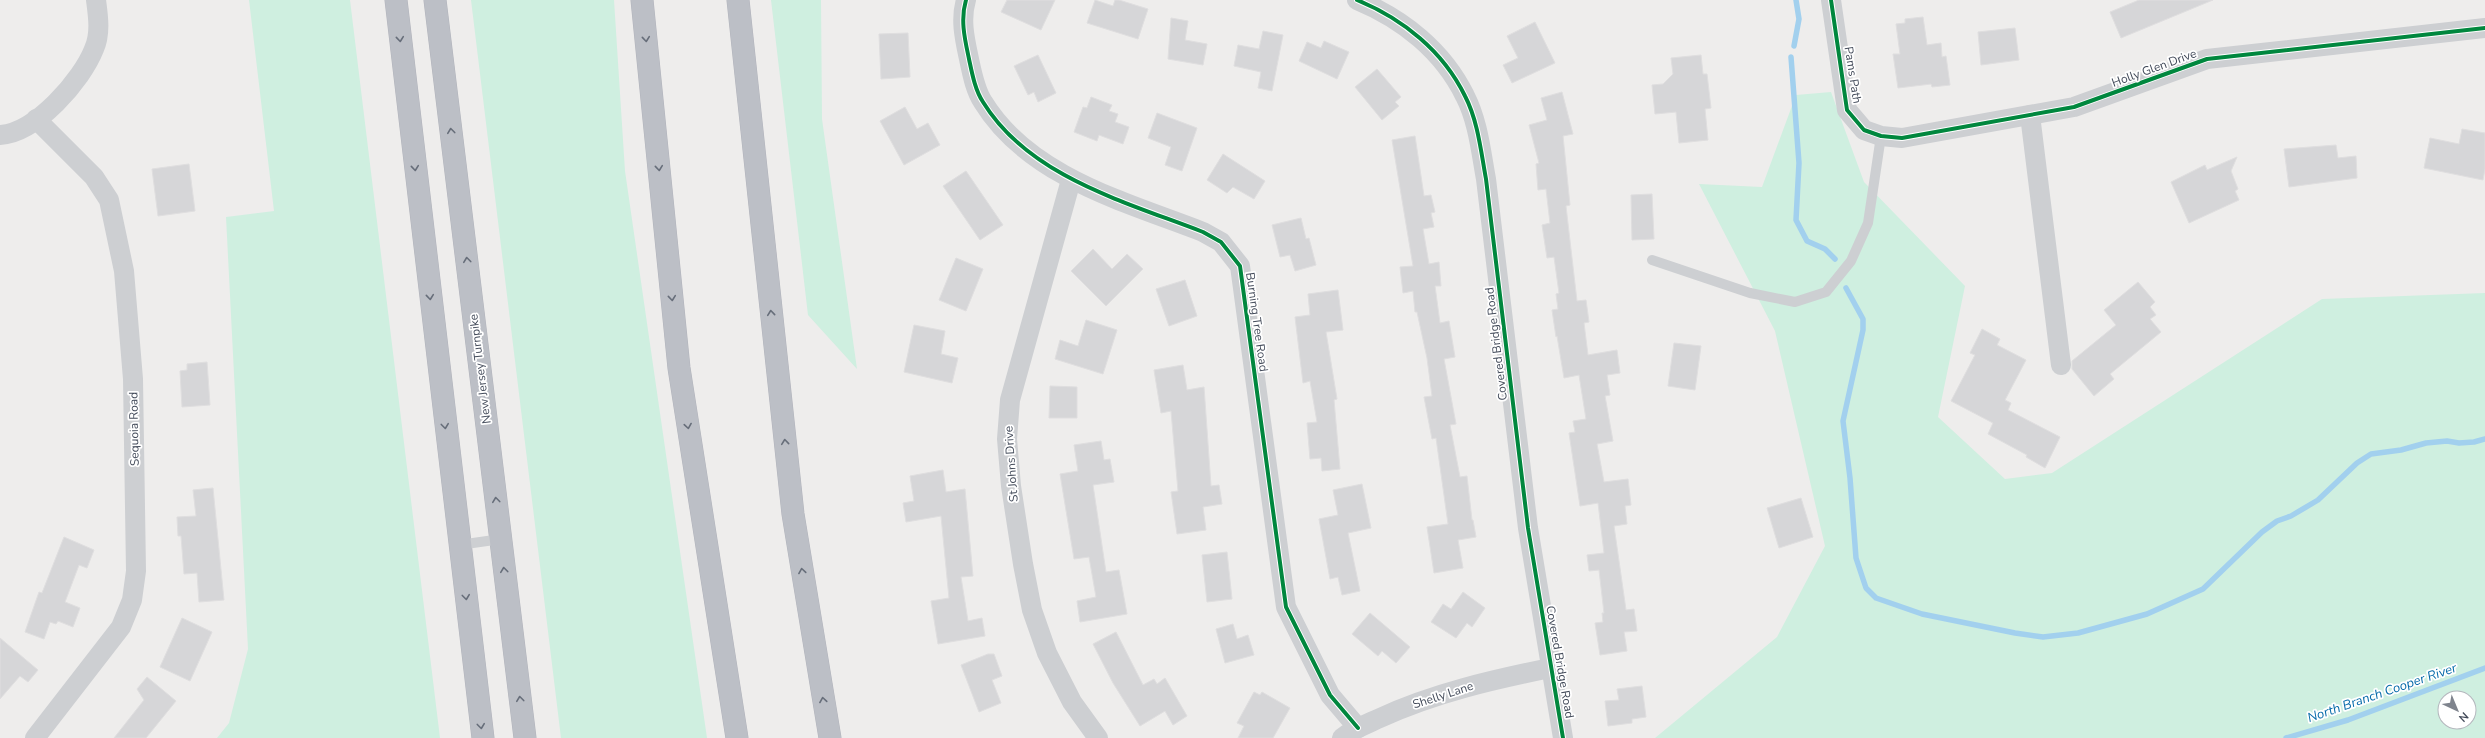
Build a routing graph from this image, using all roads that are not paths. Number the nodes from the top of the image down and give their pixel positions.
1 (96, 0) edge
2 (396, 0) edge
3 (435, 0) edge
4 (642, 0) edge
5 (738, 0) edge
6 (966, 0) edge
7 (1357, 0) edge
8 (1832, 0) edge
9 (1380, 4) edge
10 (2485, 28) edge
11 (2030, 115) junction
12 (36, 119) junction
13 (0, 135) edge
14 (1881, 136) junction
15 (1071, 180) junction
16 (1652, 260) dead end
17 (2061, 365) dead end
18 (500, 539) junction
19 (459, 545) junction
20 (1550, 668) junction
21 (1350, 733) edge
22 (35, 738) edge
23 (483, 738) edge
24 (525, 738) edge
25 (737, 738) edge
26 (830, 738) edge
27 (1098, 738) edge
28 (1563, 738) edge

1 - 12 street
2 -> 19 highway
18 -> 3 highway, New Jersey Turnpike
4 -> 25 highway
26 -> 5 highway
6 - 15 street, Burning Tree Road
7 - 9 street, Covered Bridge Road
8 - 14 street, Pams Path
9 - 20 street, Covered Bridge Road
10 - 11 street, Holly Glen Drive
11 - 14 street, Holly Glen Drive
11 - 17 street
12 - 13 street
12 - 22 street, Sequoia Road
14 - 16 lane
15 - 21 street, Burning Tree Road
15 - 27 street, St Johns Drive
18 - 19 lane
24 -> 18 highway, New Jersey Turnpike
19 -> 23 highway
20 - 21 street, Shelly Lane
20 - 28 street, Covered Bridge Road

